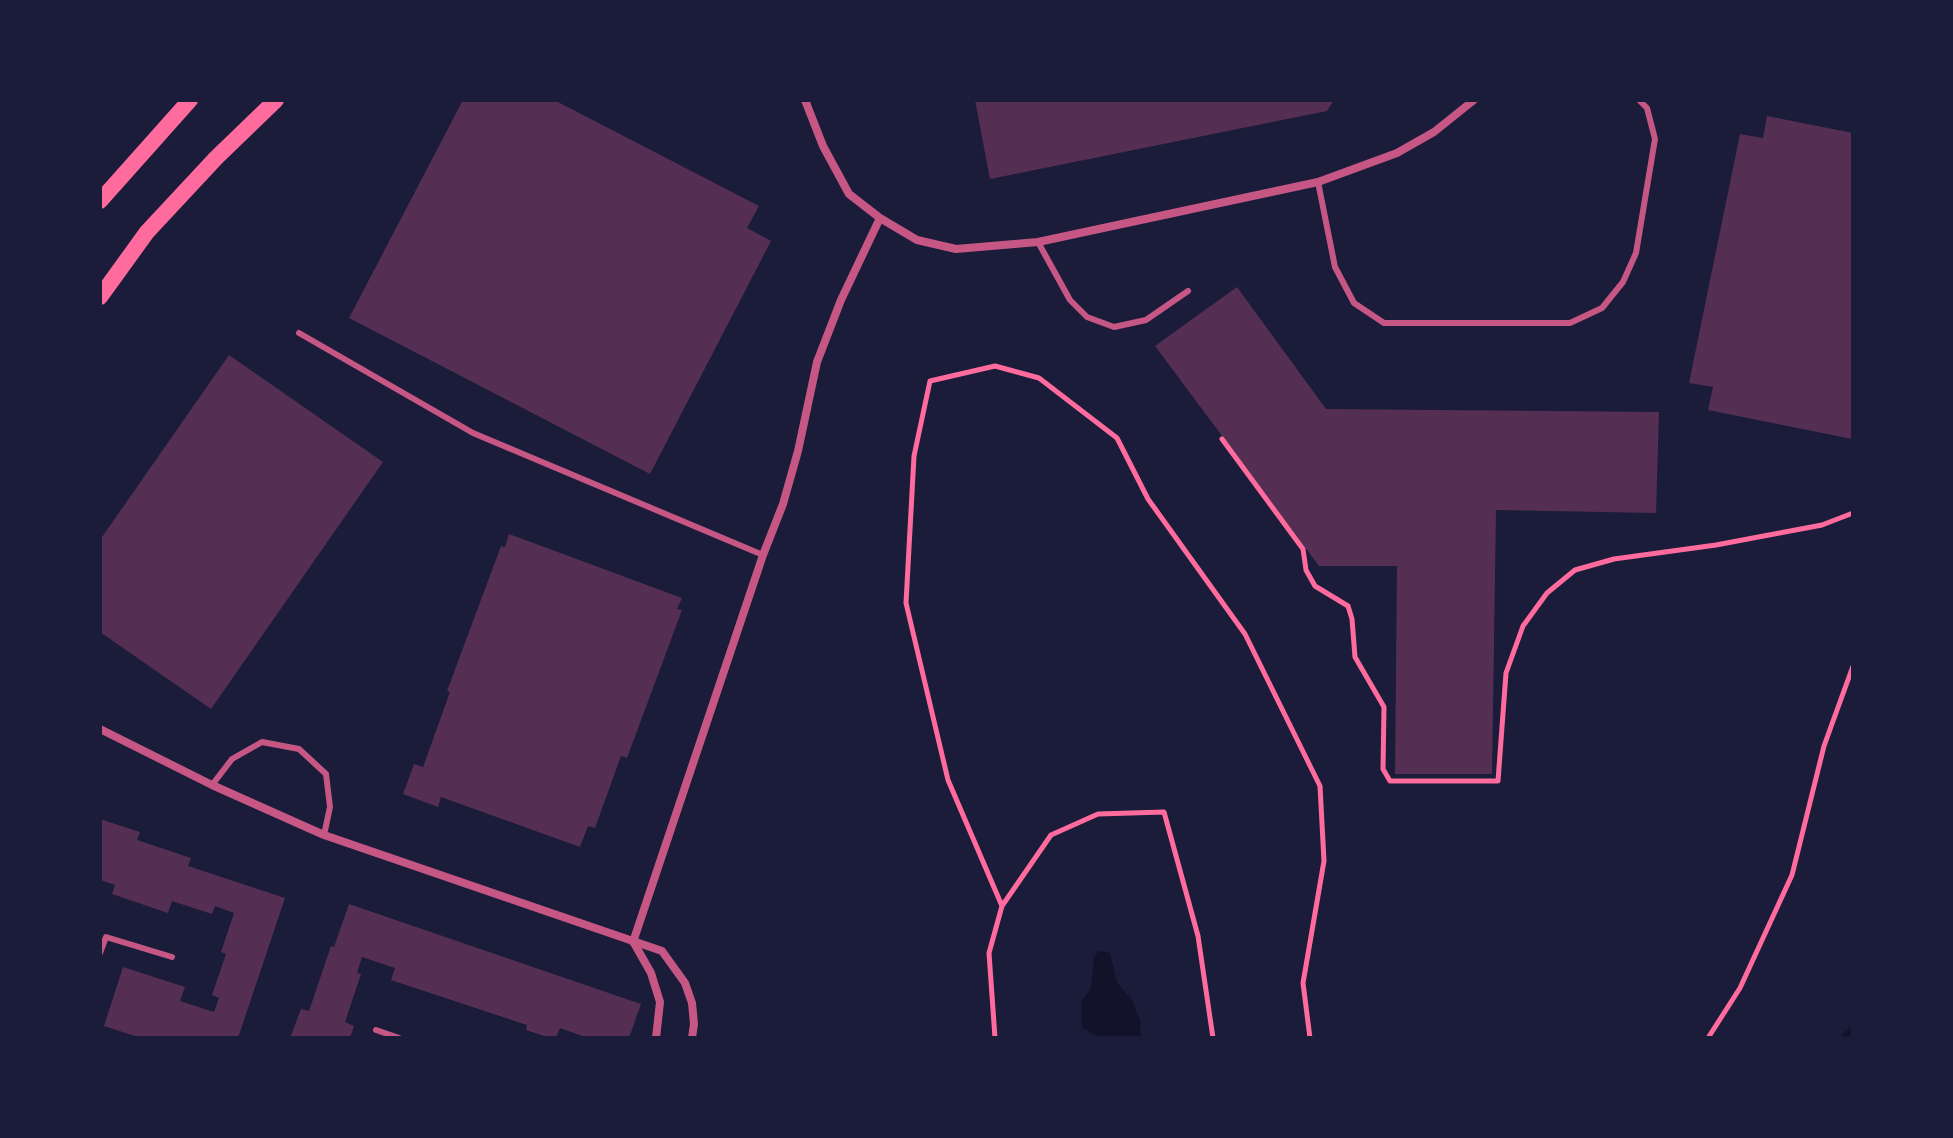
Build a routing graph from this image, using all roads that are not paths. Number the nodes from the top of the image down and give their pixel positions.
1 (190, 100) edge
2 (276, 100) edge
3 (805, 100) edge
4 (1474, 100) edge
5 (1639, 100) edge
6 (1318, 182) junction
7 (100, 201) edge
8 (880, 218) junction
9 (1038, 242) junction
10 (1188, 291) dead end
11 (100, 297) edge
12 (299, 333) dead end
13 (763, 555) junction
14 (100, 729) edge
15 (212, 785) junction
16 (324, 835) junction
17 (633, 942) junction
18 (100, 953) edge
19 (172, 957) dead end
20 (376, 1030) dead end
21 (399, 1038) edge
22 (656, 1038) edge
23 (692, 1038) edge

1 - 7 main road
2 - 11 main road
3 - 8 street
4 - 6 street
5 - 6 lane
6 - 9 street
8 - 9 street
8 - 13 street
9 - 10 lane
12 - 13 lane
13 - 17 street
14 - 15 street
15 - 16 street
15 - 16 lane
16 - 17 street
17 - 22 street
17 - 23 street
18 - 19 lane
20 - 21 lane

